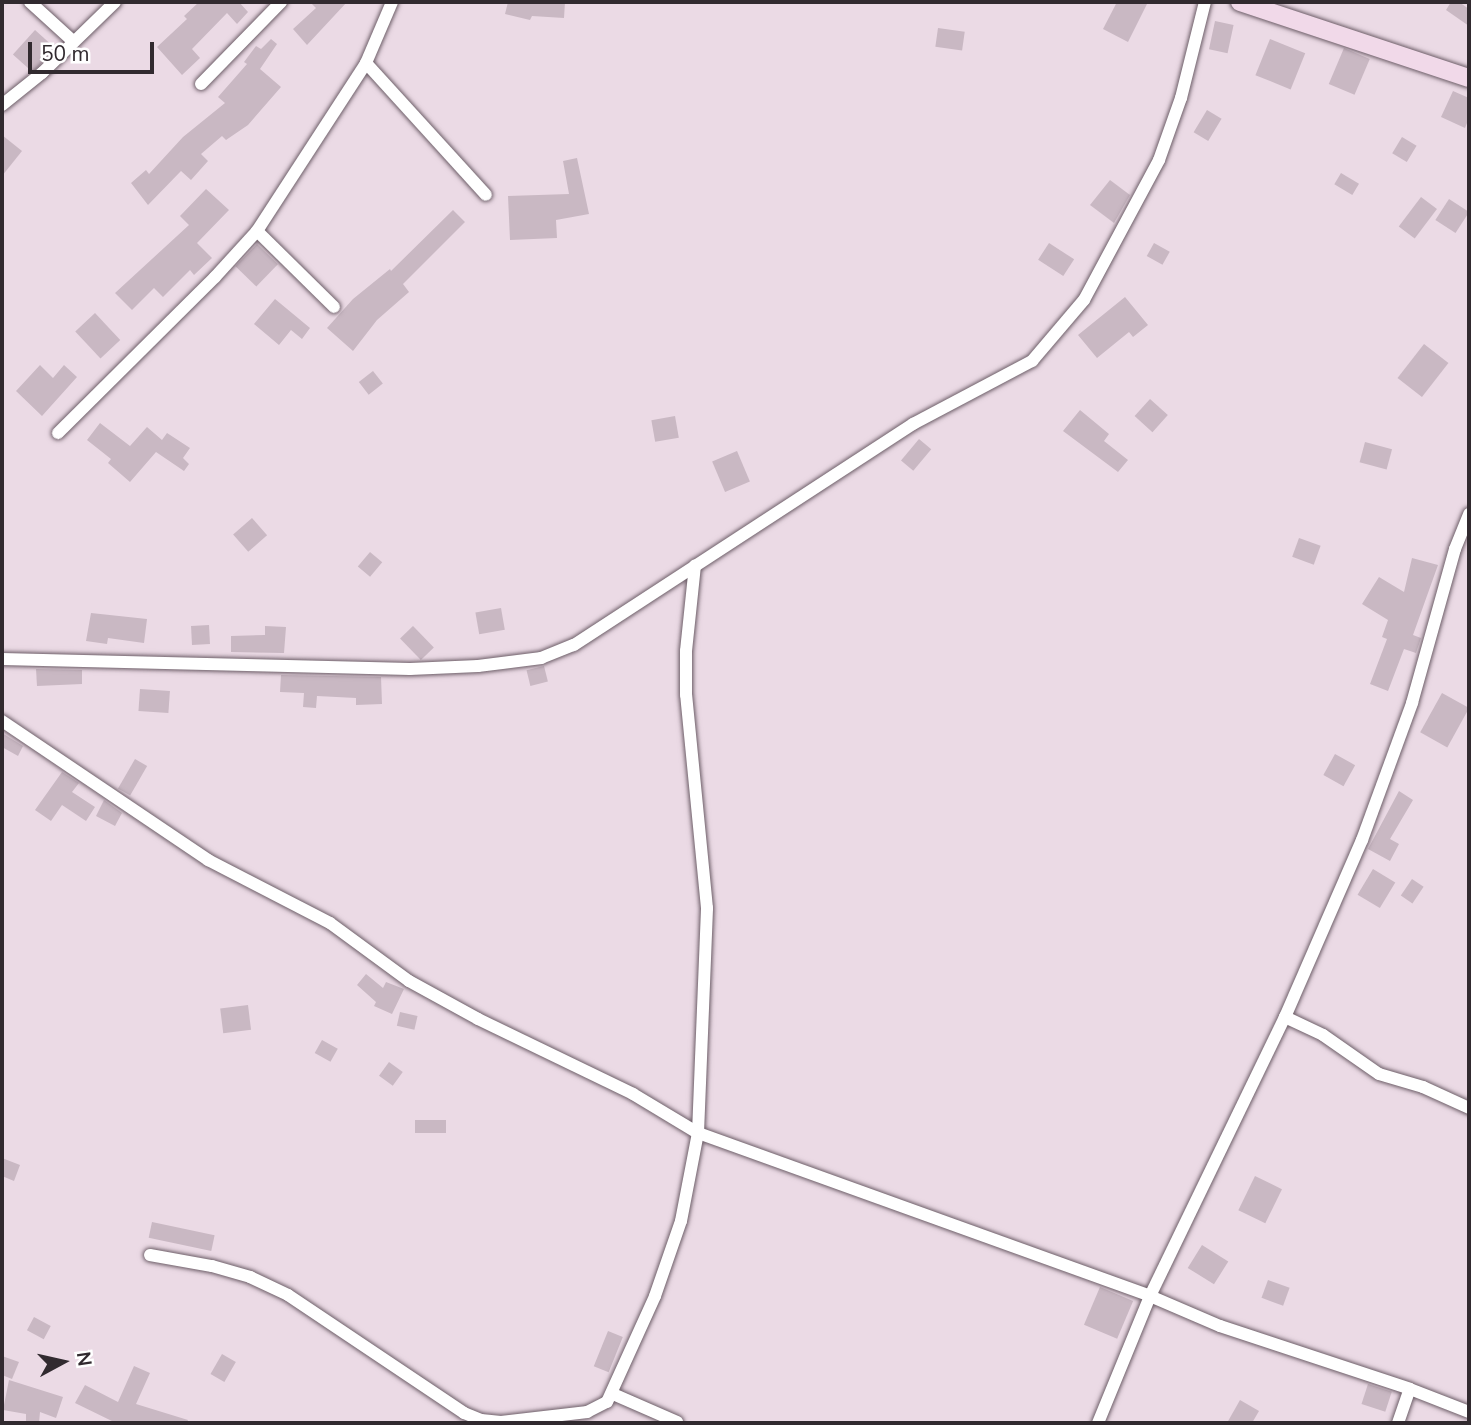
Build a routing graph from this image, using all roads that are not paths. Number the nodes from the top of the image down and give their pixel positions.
1 (30, 2) edge
2 (115, 2) edge
3 (281, 2) edge
4 (392, 2) edge
5 (1205, 2) edge
6 (1240, 2) edge
7 (74, 42) junction
8 (366, 63) junction
9 (1469, 78) edge
10 (201, 84) dead end
11 (2, 105) edge
12 (486, 195) dead end
13 (257, 231) junction
14 (334, 307) dead end
15 (58, 433) dead end
16 (1469, 514) edge
17 (695, 565) junction
18 (2, 660) edge
19 (2, 721) edge
20 (1285, 1017) junction
21 (1469, 1108) edge
22 (698, 1133) junction
23 (150, 1255) dead end
24 (1150, 1296) junction
25 (1410, 1389) junction
26 (613, 1394) junction
27 (1469, 1412) edge
28 (677, 1422) edge
29 (1098, 1423) edge
30 (1398, 1423) edge

1 - 7 street
2 - 7 street
3 - 10 street
4 - 8 street
5 - 17 street
6 - 9 street
7 - 11 street
8 - 12 street
8 - 13 street
13 - 14 street
13 - 15 street
16 - 20 street
17 - 18 street
17 - 22 street
19 - 22 street
20 - 21 street
20 - 24 street
22 - 24 street
22 - 26 street
23 - 26 street
24 - 25 street
24 - 29 street
25 - 27 street
25 - 30 street
26 - 28 street

